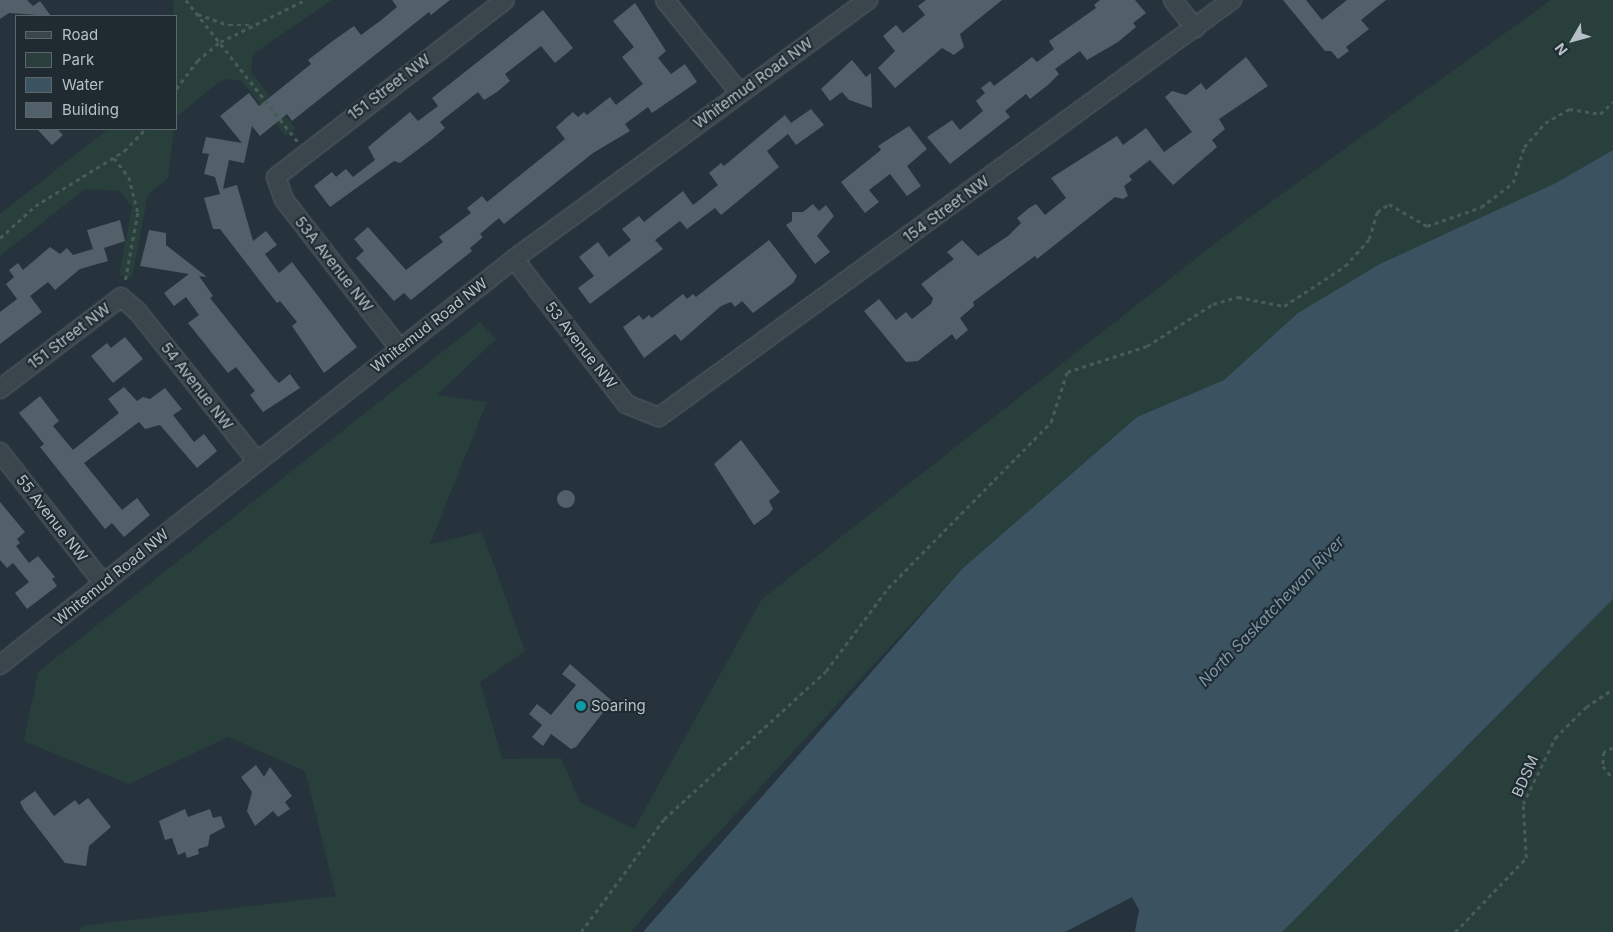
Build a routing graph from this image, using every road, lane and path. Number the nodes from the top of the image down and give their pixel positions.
1 (186, 0) edge
2 (305, 0) edge
3 (505, 0) edge
4 (665, 0) edge
5 (868, 0) edge
6 (1174, 0) edge
7 (1232, 0) edge
8 (197, 14) junction
9 (257, 25) junction
10 (1195, 28) junction
11 (220, 42) junction
12 (178, 85) edge
13 (739, 92) junction
14 (1613, 102) edge
15 (144, 130) edge
16 (305, 150) junction
17 (114, 158) junction
18 (276, 176) joint
19 (0, 238) edge
20 (514, 259) junction
21 (121, 297) junction
22 (138, 312) joint
23 (399, 348) junction
24 (0, 389) edge
25 (659, 417) joint
26 (0, 452) edge
27 (256, 461) junction
28 (104, 584) junction
29 (0, 665) edge
30 (1613, 688) edge
31 (1613, 748) edge
32 (1613, 779) edge
33 (581, 932) edge
34 (1454, 932) edge

1 - 8 path
2 - 9 path
3 - 16 street, 151 Street NW
4 - 13 street
5 - 13 street, Whitemud Road NW
6 - 10 street
7 - 10 street, 154 Street NW
8 - 9 path
8 - 11 path
9 - 11 path
10 - 25 street, 154 Street NW
11 - 12 path
11 - 16 path
13 - 20 street, Whitemud Road NW
14 - 33 path
15 - 17 path
16 - 18 street, 151 Street NW
17 - 19 path
17 - 21 path
18 - 23 street, 53A Avenue NW
20 - 23 street, Whitemud Road NW
20 - 25 street, 53 Avenue NW
21 - 22 street, 151 Street NW
21 - 24 street, 151 Street NW
22 - 27 street, 54 Avenue NW
23 - 27 street, Whitemud Road NW
26 - 28 street, 55 Avenue NW
27 - 28 street, Whitemud Road NW
28 - 29 street, Whitemud Road NW
30 - 34 path, BDSM
31 - 32 path

